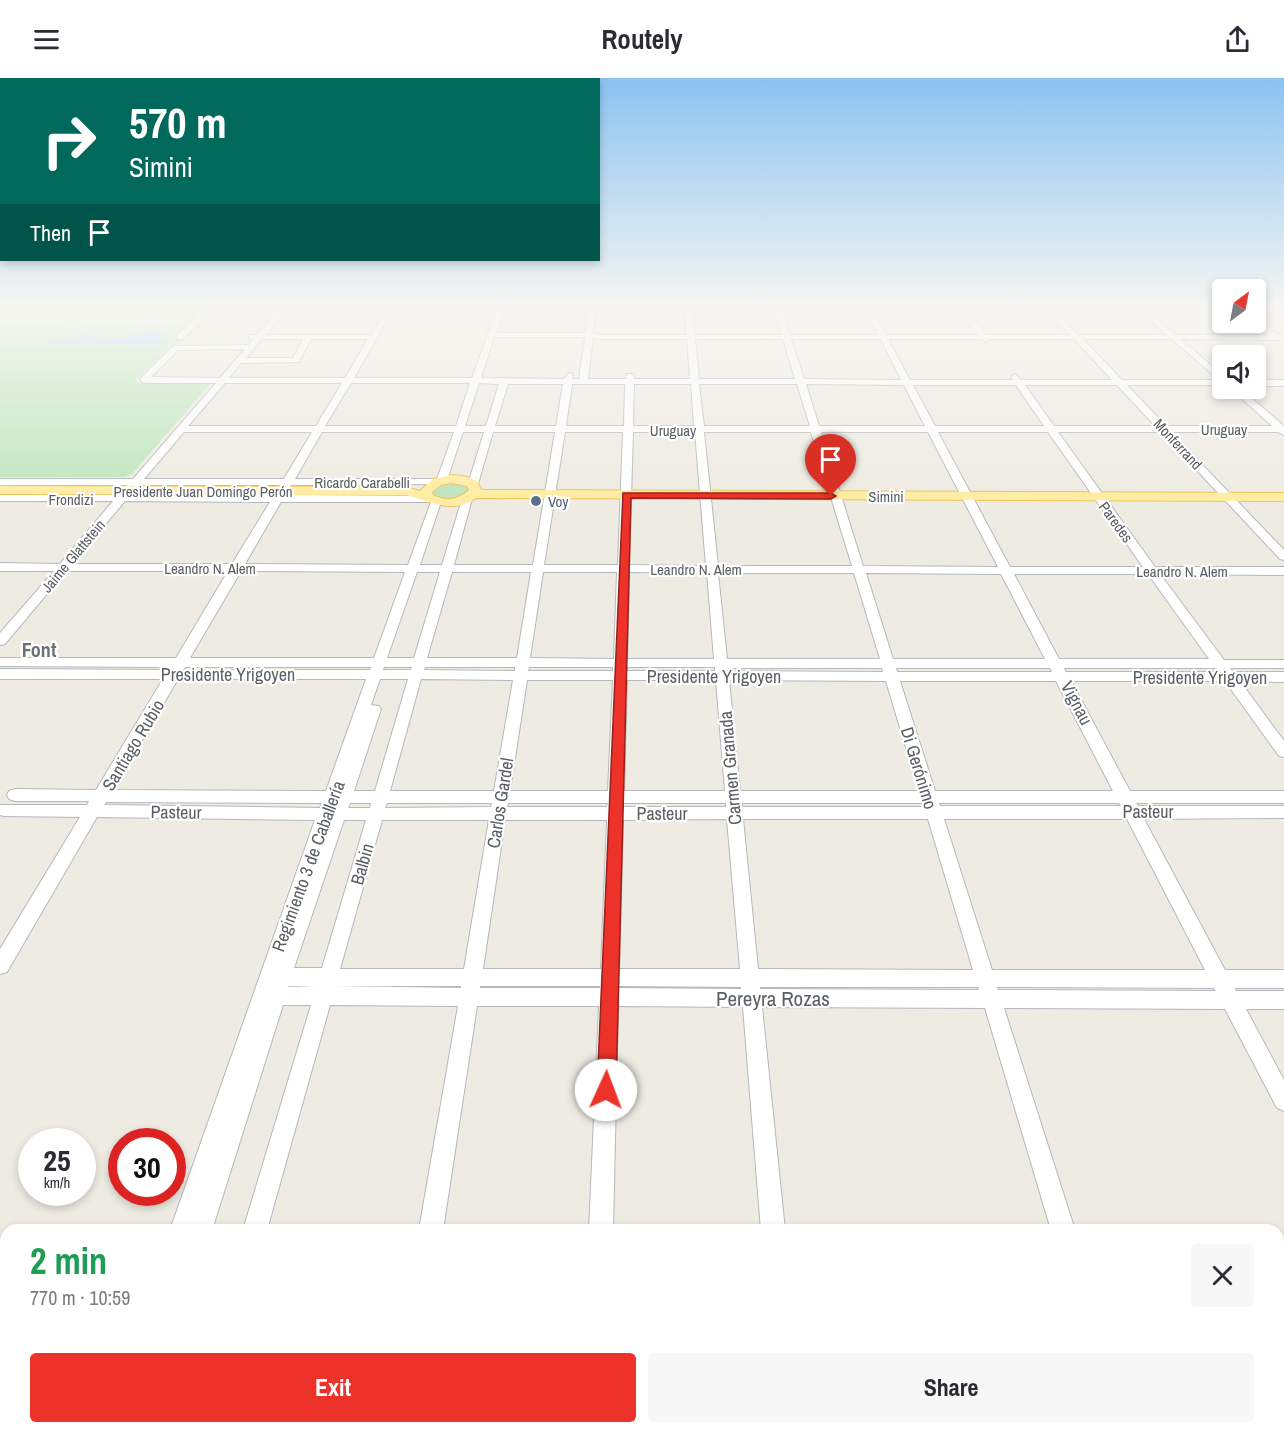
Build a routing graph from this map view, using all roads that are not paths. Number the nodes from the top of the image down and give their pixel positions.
1 (155, 369) edge
2 (232, 369) edge
3 (355, 369) edge
4 (483, 369) edge
5 (584, 369) edge
6 (694, 369) edge
7 (796, 369) edge
8 (900, 369) edge
9 (1112, 369) edge
10 (1212, 377) edge
11 (1266, 377) edge
12 (1284, 377) edge
13 (224, 378) junction
14 (350, 378) junction
15 (480, 379) junction
16 (582, 379) junction
17 (630, 379) junction
18 (695, 379) junction
19 (799, 379) junction
20 (905, 379) junction
21 (1017, 379) junction
22 (1122, 380) junction
23 (504, 381) junction
24 (1266, 383) edge
25 (1284, 383) edge
26 (1247, 399) edge
27 (1257, 399) edge
28 (1283, 428) edge
29 (181, 429) junction
30 (320, 429) junction
31 (463, 430) junction
32 (490, 430) junction
33 (560, 430) junction
34 (628, 430) junction
35 (699, 430) junction
36 (814, 430) junction
37 (932, 430) junction
38 (1052, 430) junction
39 (1172, 431) junction
40 (441, 481) junction
41 (0, 482) edge
42 (0, 490) edge
43 (22, 490) junction
44 (128, 490) junction
45 (1284, 490) edge
46 (283, 491) junction
47 (406, 491) junction
48 (472, 491) junction
49 (550, 491) junction
50 (626, 492) junction
51 (705, 492) junction
52 (833, 492) junction
53 (965, 493) junction
54 (1096, 493) junction
55 (1230, 493) junction
56 (1284, 497) edge
57 (0, 498) edge
58 (434, 500) junction
59 (0, 512) edge
60 (1284, 543) edge
61 (1284, 557) edge
62 (0, 567) edge
63 (63, 567) junction
64 (238, 568) junction
65 (417, 568) junction
66 (447, 568) junction
67 (538, 568) junction
68 (624, 568) junction
69 (712, 569) junction
70 (857, 570) junction
71 (1006, 570) junction
72 (1152, 571) junction
73 (1284, 571) edge
74 (0, 641) edge
75 (0, 662) edge
76 (1220, 664) junction
77 (1284, 664) edge
78 (178, 668) junction
79 (383, 669) junction
80 (418, 669) junction
81 (521, 669) junction
82 (620, 669) junction
83 (721, 669) junction
84 (889, 670) junction
85 (1059, 670) junction
86 (0, 674) edge
87 (1230, 677) junction
88 (1284, 677) edge
89 (1284, 752) edge
90 (15, 795) dead end
91 (104, 795) junction
92 (1284, 797) edge
93 (733, 804) junction
94 (930, 804) junction
95 (1130, 804) junction
96 (379, 805) junction
97 (499, 805) junction
98 (616, 805) junction
99 (336, 806) junction
100 (5, 810) dead end
101 (94, 811) junction
102 (1284, 812) edge
103 (0, 966) edge
104 (329, 977) junction
105 (472, 977) junction
106 (610, 978) junction
107 (749, 978) junction
108 (984, 979) junction
109 (1221, 979) junction
110 (1284, 979) edge
111 (272, 987) junction
112 (323, 996) junction
113 (468, 997) junction
114 (609, 997) junction
115 (751, 998) junction
116 (991, 999) junction
117 (1231, 999) junction
118 (1284, 1000) edge
119 (1284, 1101) edge
120 (184, 1224) edge
121 (202, 1224) edge
122 (257, 1224) edge
123 (432, 1224) edge
124 (602, 1224) edge
125 (772, 1224) edge
126 (1061, 1224) edge

1 - 13 street
2 - 13 street, Jaime Glattstein
3 - 14 street, Santiago Rubio
4 - 15 street
5 - 16 street, Carlos Gardel
6 - 18 street, Carmen Granada
7 - 19 street, Di Gerónimo
8 - 20 street, Vignau
9 - 22 street, Monferrand
10 - 22 street
11 - 12 street
13 - 14 street
13 - 29 street, Jaime Glattstein
14 - 15 street
14 - 30 street, Santiago Rubio
15 - 16 street
15 - 23 street
15 - 31 street
16 - 17 street
16 - 23 street
16 - 33 street, Carlos Gardel
17 - 18 street
17 - 34 street
18 - 19 street
18 - 35 street, Carmen Granada
19 - 20 street
19 - 36 street, Di Gerónimo
20 - 21 street
20 - 37 street, Vignau
21 - 22 street
21 - 38 street, Paredes
22 - 39 street, Monferrand
23 - 32 street, Balbin
24 - 25 street
26 - 28 street
27 - 28 street
28 - 39 street, Uruguay
29 - 30 street, Uruguay
29 - 44 street, Jaime Glattstein
30 - 31 street, Uruguay
30 - 46 street, Santiago Rubio
31 - 32 street, Uruguay
31 - 40 street
32 - 33 street, Uruguay
32 - 48 street, Balbin
33 - 34 street, Uruguay
33 - 49 street, Carlos Gardel
34 - 35 street, Uruguay
34 - 50 street
35 - 36 street, Uruguay
35 - 51 street, Carmen Granada
36 - 37 street, Uruguay
36 - 52 street, Di Gerónimo
37 - 38 street, Uruguay
37 - 53 street, Vignau
38 - 39 street, Uruguay
38 - 54 street, Paredes
39 - 55 street, Monferrand
40 - 46 street, Ricardo Carabelli
40 - 47 main road, Presidente Juan Domingo Perón
40 - 48 main road
40 - 58 main road
41 - 43 street
42 - 43 main road, Presidente Juan Domingo Perón
43 - 44 main road, Presidente Juan Domingo Perón
43 - 57 street
43 - 59 street
44 - 46 main road, Presidente Juan Domingo Perón
44 - 63 street, Jaime Glattstein
45 - 55 main road
46 - 47 main road, Presidente Juan Domingo Perón
46 - 58 street
46 - 64 street, Santiago Rubio
47 - 58 main road, Presidente Juan Domingo Perón
48 - 49 main road, Simini
48 - 58 main road
48 - 66 street, Balbin
49 - 50 main road, Simini
49 - 67 street, Carlos Gardel
50 - 51 main road, Simini
50 - 68 street
51 - 52 main road, Simini
51 - 69 street, Carmen Granada
52 - 53 main road, Simini
52 - 70 street, Di Gerónimo
53 - 54 main road, Simini
53 - 71 street, Vignau
54 - 55 main road, Simini
54 - 72 street, Paredes
55 - 56 main road
55 - 60 street, Monferrand
55 - 61 street, Monferrand
58 - 65 street, Regimiento 3 de Caballería
62 - 63 street, Leandro N. Alem
63 - 64 street, Leandro N. Alem
63 - 74 street, Jaime Glattstein
64 - 65 street, Leandro N. Alem
64 - 78 street, Santiago Rubio
65 - 66 street, Leandro N. Alem
65 - 79 street, Regimiento 3 de Caballería
66 - 67 street, Leandro N. Alem
66 - 80 street, Balbin
67 - 68 street, Leandro N. Alem
67 - 81 street, Carlos Gardel
68 - 69 street, Leandro N. Alem
68 - 82 street
69 - 70 street, Leandro N. Alem
69 - 83 street, Carmen Granada
70 - 71 street, Leandro N. Alem
70 - 84 street, Di Gerónimo
71 - 72 street, Leandro N. Alem
71 - 85 street, Vignau
72 - 73 street, Leandro N. Alem
72 - 76 street, Paredes
75 - 78 street, Presidente Yrigoyen
76 - 77 street, Presidente Yrigoyen
76 - 85 street, Presidente Yrigoyen
76 - 87 street, Paredes
78 - 79 street, Presidente Yrigoyen
78 - 86 street, Presidente Yrigoyen
78 - 91 street, Santiago Rubio
79 - 80 street, Presidente Yrigoyen
79 - 99 street, Regimiento 3 de Caballería
80 - 81 street, Presidente Yrigoyen
80 - 96 street, Balbin
81 - 82 street, Presidente Yrigoyen
81 - 97 street, Carlos Gardel
82 - 83 street, Presidente Yrigoyen
82 - 98 street
83 - 84 street, Presidente Yrigoyen
83 - 93 street, Carmen Granada
84 - 85 street, Presidente Yrigoyen
84 - 94 street, Di Gerónimo
85 - 87 street, Presidente Yrigoyen
85 - 95 street, Vignau
87 - 88 street, Presidente Yrigoyen
87 - 89 street, Paredes
90 - 91 street, Pasteur
91 - 99 street, Pasteur
91 - 101 street, Santiago Rubio
92 - 95 street, Pasteur
93 - 94 street, Pasteur
93 - 98 street, Pasteur
93 - 107 street, Carmen Granada
94 - 95 street, Pasteur
94 - 108 street, Di Gerónimo
95 - 102 street, Pasteur
95 - 109 street, Vignau
96 - 97 street, Pasteur
96 - 99 street, Pasteur
96 - 104 street, Balbin
97 - 98 street, Pasteur
97 - 105 street, Carlos Gardel
98 - 106 street
99 - 101 street, Pasteur
99 - 111 street, Regimiento 3 de Caballería
100 - 101 street, Pasteur
101 - 103 street, Santiago Rubio
104 - 105 street, Pereyra Rozas
104 - 111 street, Pereyra Rozas
104 - 112 street, Balbin
105 - 106 street, Pereyra Rozas
105 - 113 street, Carlos Gardel
106 - 107 street, Pereyra Rozas
106 - 114 street
107 - 108 street, Pereyra Rozas
107 - 115 street, Carmen Granada
108 - 109 street, Pereyra Rozas
108 - 116 street, Di Gerónimo
109 - 110 street, Pereyra Rozas
109 - 117 street, Vignau
111 - 112 street, Pereyra Rozas
111 - 120 street, Regimiento 3 de Caballería
111 - 121 street, Regimiento 3 de Caballería
112 - 113 street, Pereyra Rozas
112 - 122 street, Balbin
113 - 114 street, Pereyra Rozas
113 - 123 street, Carlos Gardel
114 - 115 street, Pereyra Rozas
114 - 124 street
115 - 116 street, Pereyra Rozas
115 - 125 street, Carmen Granada
116 - 117 street, Pereyra Rozas
116 - 126 street, Di Gerónimo
117 - 118 street, Pereyra Rozas
117 - 119 street, Vignau

